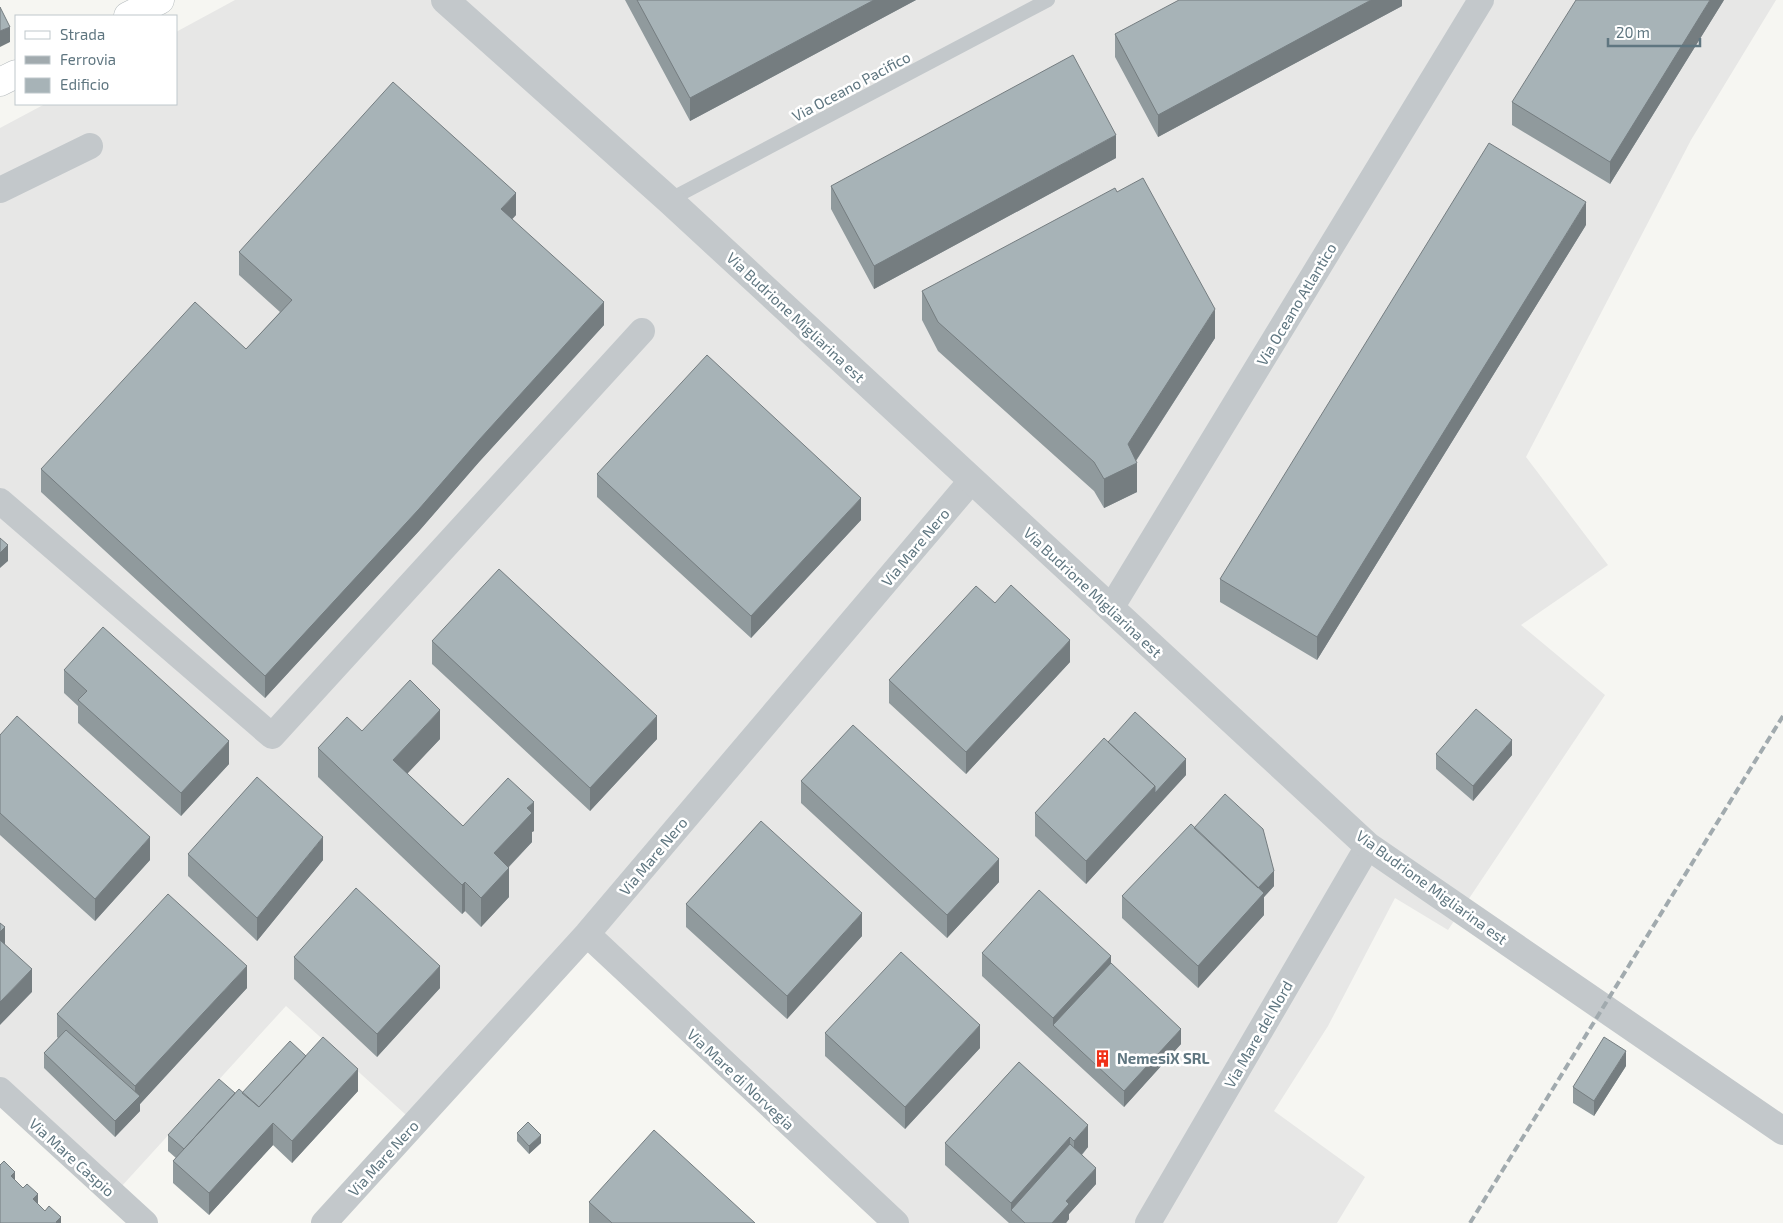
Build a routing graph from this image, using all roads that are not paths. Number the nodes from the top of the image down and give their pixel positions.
1 (160, 0) edge
2 (446, 0) edge
3 (1048, 0) edge
4 (1480, 0) edge
5 (130, 15) edge
6 (15, 74) edge
7 (0, 82) edge
8 (90, 146) dead end
9 (0, 190) edge
10 (669, 200) junction
11 (642, 331) dead end
12 (972, 480) junction
13 (0, 501) edge
14 (1110, 608) junction
15 (1368, 846) junction
16 (587, 934) junction
17 (0, 1090) edge
18 (1783, 1131) edge
19 (145, 1223) edge
20 (324, 1223) edge
21 (896, 1223) edge
22 (1148, 1223) edge

1 - 5 main road
2 - 10 street, Via Budrione Migliarina est
3 - 10 lane, Via Oceano Pacifico
4 - 14 street, Via Oceano Atlantico
6 - 7 main road
8 - 9 street
10 - 12 street, Via Budrione Migliarina est
11 - 13 street
12 - 14 street, Via Budrione Migliarina est
12 - 16 street, Via Mare Nero
14 - 15 street, Via Budrione Migliarina est
15 - 18 street, Via Budrione Migliarina est
15 - 22 street, Via Mare del Nord
16 - 20 street, Via Mare Nero
16 - 21 street, Via Mare di Norvegia
17 - 19 street, Via Mare Caspio

